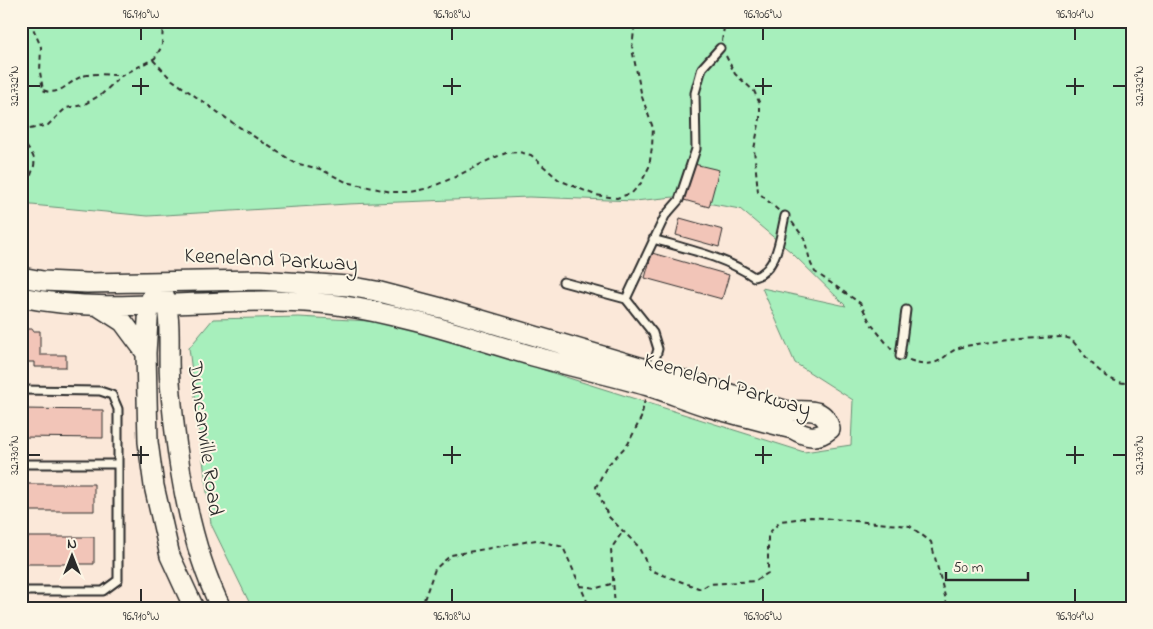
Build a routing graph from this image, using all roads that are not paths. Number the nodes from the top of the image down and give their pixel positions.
1 (720, 48) road end
2 (785, 216) road end
3 (653, 239) junction
4 (21, 276) edge
5 (236, 279) junction
6 (159, 281) junction
7 (563, 282) dead end
8 (21, 297) edge
9 (626, 299) junction
10 (237, 301) junction
11 (158, 304) junction
12 (97, 306) junction
13 (906, 310) dead end
14 (146, 353) junction
15 (900, 356) road end
16 (650, 378) junction
17 (21, 390) edge
18 (21, 464) edge
19 (118, 464) junction
20 (191, 523) junction
21 (165, 531) junction
22 (21, 591) edge
23 (194, 608) edge
24 (221, 608) edge

1 - 3 lane
2 - 3 lane
3 - 9 lane
4 - 6 street, Keeneland Parkway
5 - 6 street, Keeneland Parkway
5 - 10 street
5 - 16 street, Keeneland Parkway
6 - 11 street, Duncanville Road
7 - 9 lane
8 - 12 street, Keeneland Parkway
9 - 16 lane
10 - 11 street, Keeneland Parkway
10 - 16 street, Keeneland Parkway
11 - 12 street, Keeneland Parkway
11 - 14 street, Duncanville Road
11 - 20 street, Duncanville Road
12 - 14 street
13 - 15 lane
14 - 21 street, Duncanville Road
16 - 16 street, Keeneland Parkway
17 - 19 lane
18 - 19 lane
19 - 22 lane
20 - 21 street
20 - 24 street, Duncanville Road
21 - 23 street, Duncanville Road

